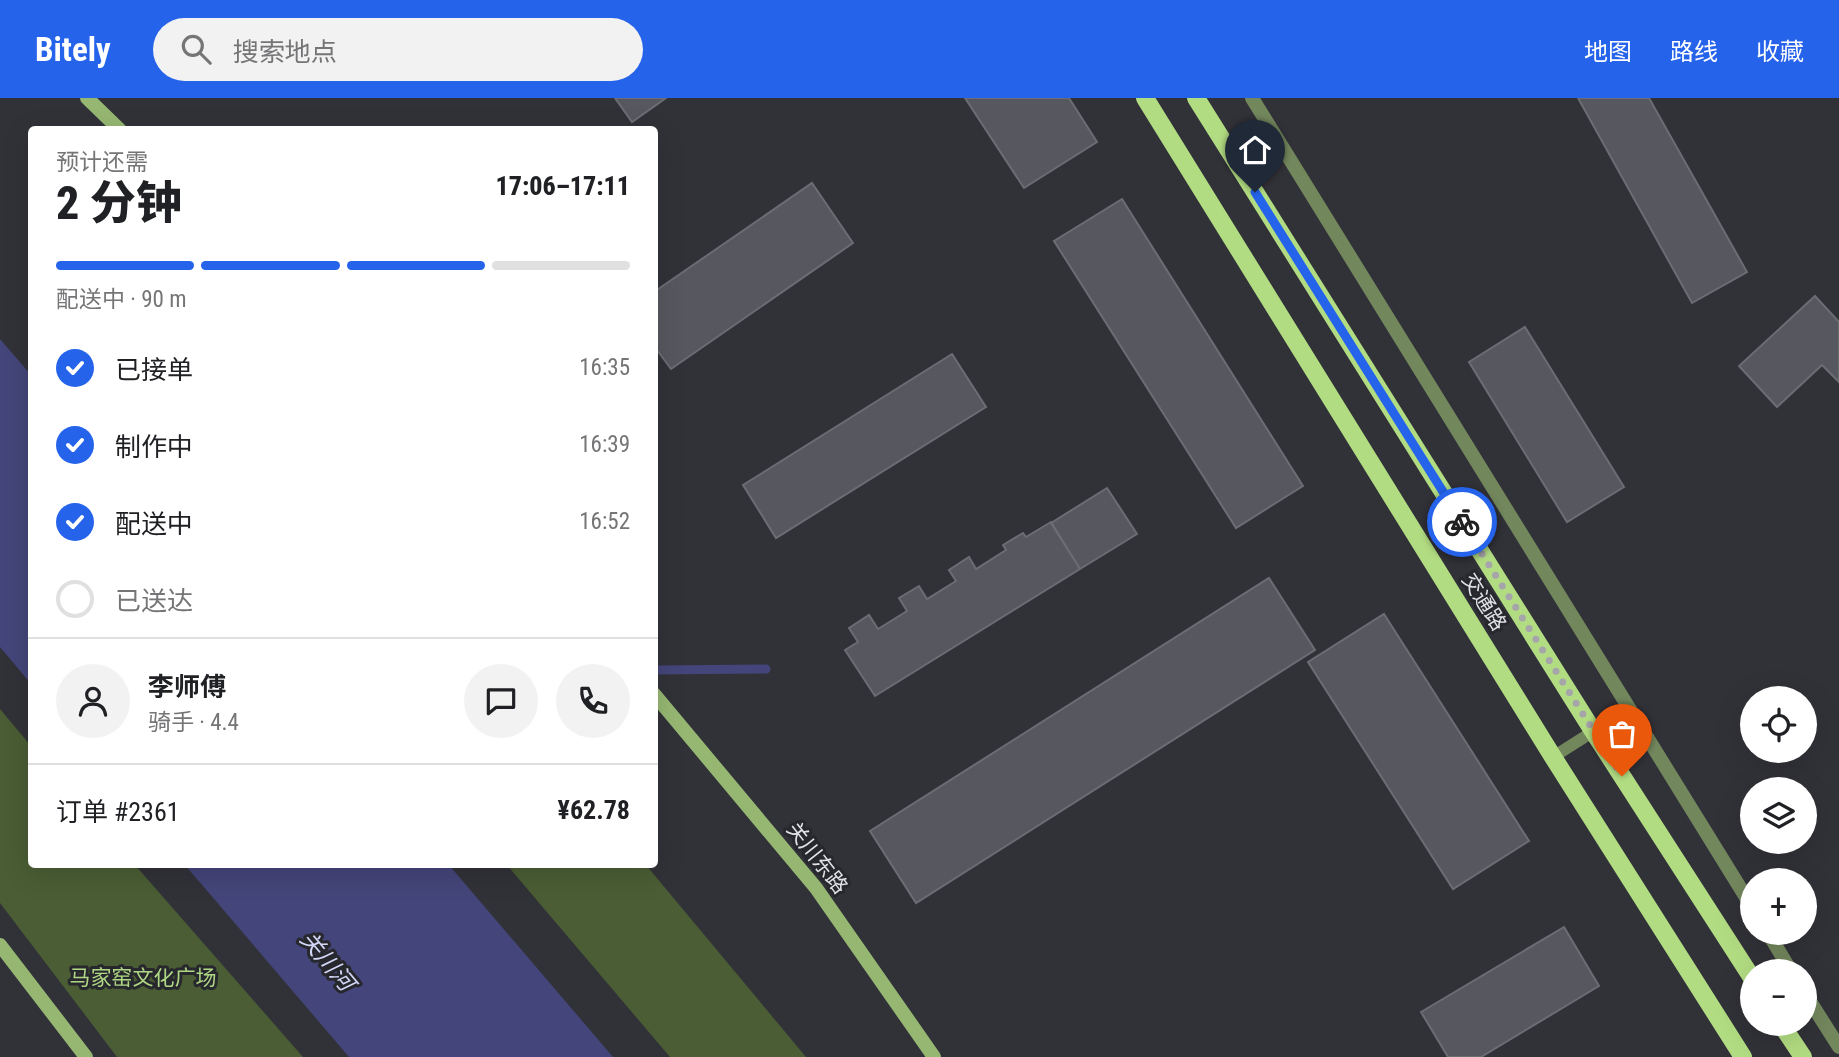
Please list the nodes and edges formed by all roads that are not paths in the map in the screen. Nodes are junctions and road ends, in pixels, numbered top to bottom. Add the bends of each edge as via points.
1 (87, 98) edge
2 (1145, 98) edge
3 (1196, 98) edge
4 (1252, 98) edge
5 (116, 126) edge
6 (658, 699) edge
7 (1630, 708) junction
8 (1593, 731) junction
9 (1553, 757) junction
10 (1740, 887) edge
11 (0, 945) edge
12 (1740, 959) edge
13 (1817, 1012) edge
14 (1789, 1036) edge
15 (1839, 1047) edge
16 (86, 1057) edge
17 (934, 1057) edge
18 (1743, 1057) edge
19 (1802, 1057) edge

1 - 5 street
2 - 9 main road, 交通路
3 - 8 main road, 交通路
4 - 7 street
6 - 17 street, 关川东路 via 816,888
7 - 8 lane
7 - 10 street
8 - 9 lane
8 - 12 main road, 交通路
9 - 18 main road, 交通路
11 - 16 street
13 - 15 street
14 - 19 main road

